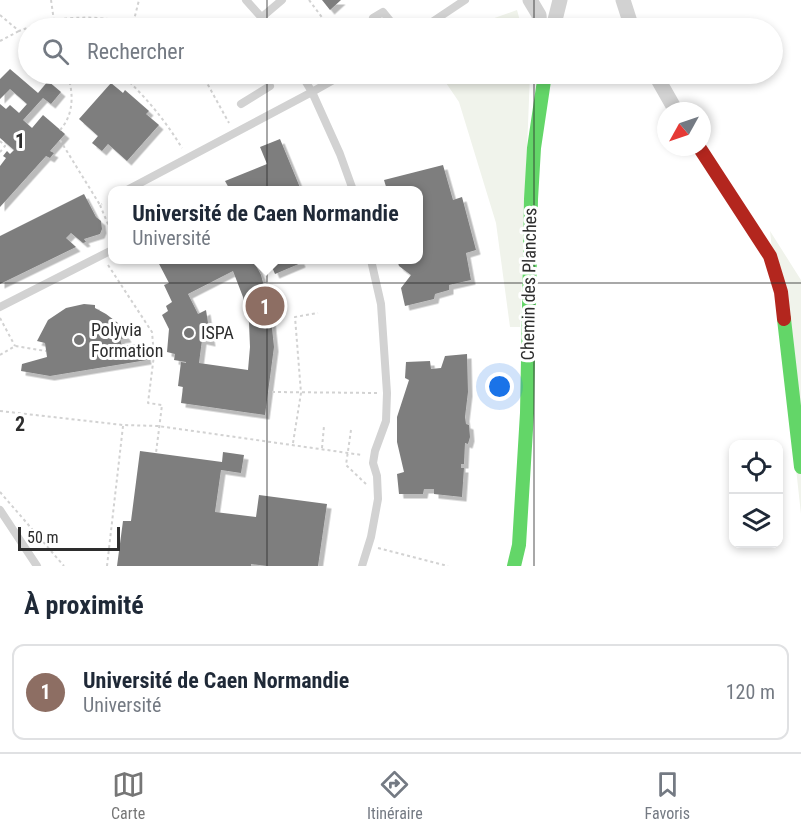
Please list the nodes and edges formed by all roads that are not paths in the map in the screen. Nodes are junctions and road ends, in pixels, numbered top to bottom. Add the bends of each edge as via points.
1 (246, 0) edge
2 (282, 0) edge
3 (465, 0) edge
4 (530, 0) edge
5 (560, 0) edge
6 (623, 0) edge
7 (262, 17) joint
8 (373, 18) dead end
9 (388, 18) edge
10 (438, 18) edge
11 (539, 18) edge
12 (556, 18) edge
13 (629, 18) edge
14 (307, 84) edge
15 (326, 84) edge
16 (544, 84) edge
17 (661, 84) edge
18 (270, 87) dead end
19 (312, 92) junction
20 (671, 102) edge
21 (241, 104) dead end
22 (705, 156) edge
23 (135, 186) edge
24 (352, 186) edge
25 (108, 253) edge
26 (372, 264) edge
27 (0, 307) edge
28 (801, 467) edge
29 (0, 510) edge
30 (37, 566) edge
31 (362, 566) edge
32 (514, 566) edge

1 - 7 lane
2 - 7 lane
3 - 10 lane
4 - 11 street
5 - 12 street
6 - 13 street
8 - 9 lane via 383,12
14 - 19 lane
15 - 19 lane
16 - 32 street, Chemin des Planches via 530,211 527,413 519,546
17 - 20 street
18 - 21 lane
19 - 23 lane
19 - 24 lane
22 - 28 street via 770,256 781,292
25 - 27 lane
26 - 31 lane via 381,304 387,393 386,421 373,463 378,499
29 - 30 lane

